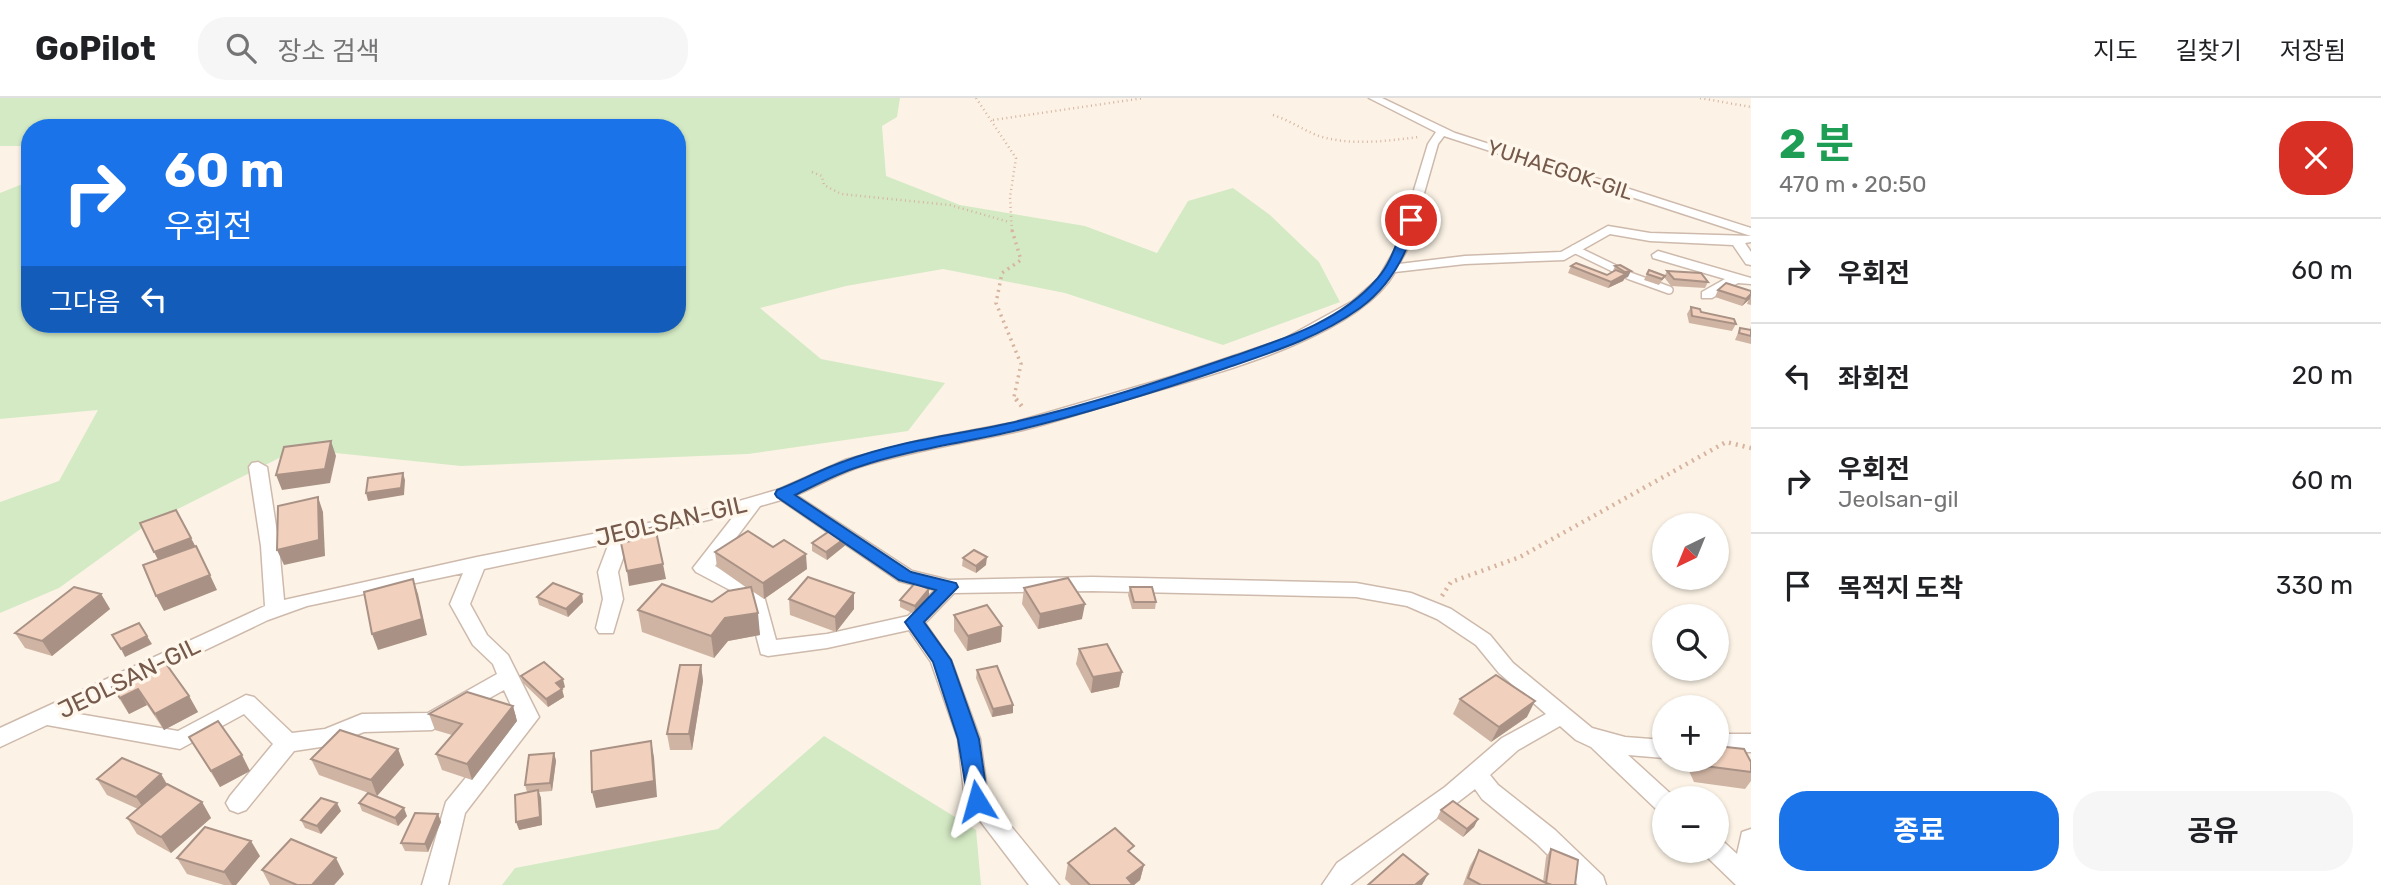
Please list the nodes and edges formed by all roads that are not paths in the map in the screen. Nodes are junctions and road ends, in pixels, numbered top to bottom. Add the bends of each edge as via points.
1 (1374, 98) edge
2 (1439, 134) junction
3 (1751, 232) edge
4 (1751, 238) edge
5 (1737, 241) junction
6 (1574, 249) junction
7 (1658, 255) dead end
8 (1751, 261) edge
9 (1390, 269) junction
10 (1746, 280) edge
11 (1669, 290) dead end
12 (1707, 295) dead end
13 (258, 467) dead end
14 (783, 494) junction
15 (754, 502) junction
16 (622, 534) junction
17 (477, 563) junction
18 (949, 587) junction
19 (275, 610) junction
20 (914, 622) junction
21 (606, 628) dead end
22 (509, 677) junction
23 (1562, 715) junction
24 (48, 717) junction
25 (0, 738) edge
26 (1599, 741) junction
27 (287, 743) junction
28 (1729, 743) edge
29 (1751, 743) edge
30 (1652, 748) edge
31 (1476, 773) junction
32 (1652, 792) edge
33 (238, 803) dead end
34 (1751, 839) edge
35 (1728, 863) edge
36 (1745, 882) edge
37 (435, 885) edge
38 (1046, 885) edge
39 (1335, 885) edge
40 (1595, 885) edge

1 - 2 street, YUHAEGOK-GIL
2 - 3 street, YUHAEGOK-GIL
2 - 9 street, JEOLSAN-GIL via 1404,246
4 - 5 street
5 - 6 street via 1608,230
5 - 8 street
6 - 9 street via 1564,256
6 - 11 lane
7 - 10 street
9 - 14 street, JEOLSAN-GIL via 1358,304 1289,342 1034,421 851,464
10 - 12 street
13 - 19 street
14 - 15 street, JEOLSAN-GIL
14 - 18 street via 906,576
15 - 16 street, JEOLSAN-GIL
15 - 20 street via 703,568 757,601 768,649
16 - 17 street, JEOLSAN-GIL
16 - 21 street via 608,572 613,599
17 - 19 street, JEOLSAN-GIL
17 - 22 street via 460,604
18 - 20 street
18 - 23 street via 1092,584 1356,590 1393,595 1434,609 1483,640 1506,668
19 - 24 street, JEOLSAN-GIL
20 - 38 street via 941,660 969,739 977,801
22 - 27 street via 432,721 362,723 327,737
22 - 37 street via 528,717 454,809
23 - 26 street
23 - 31 street via 1510,744
24 - 25 street, JEOLSAN-GIL
24 - 27 street via 180,740 246,703
26 - 30 street
26 - 32 street
27 - 33 street
28 - 29 street
31 - 39 street via 1346,871
31 - 40 street via 1490,792
34 - 36 street
35 - 36 street

